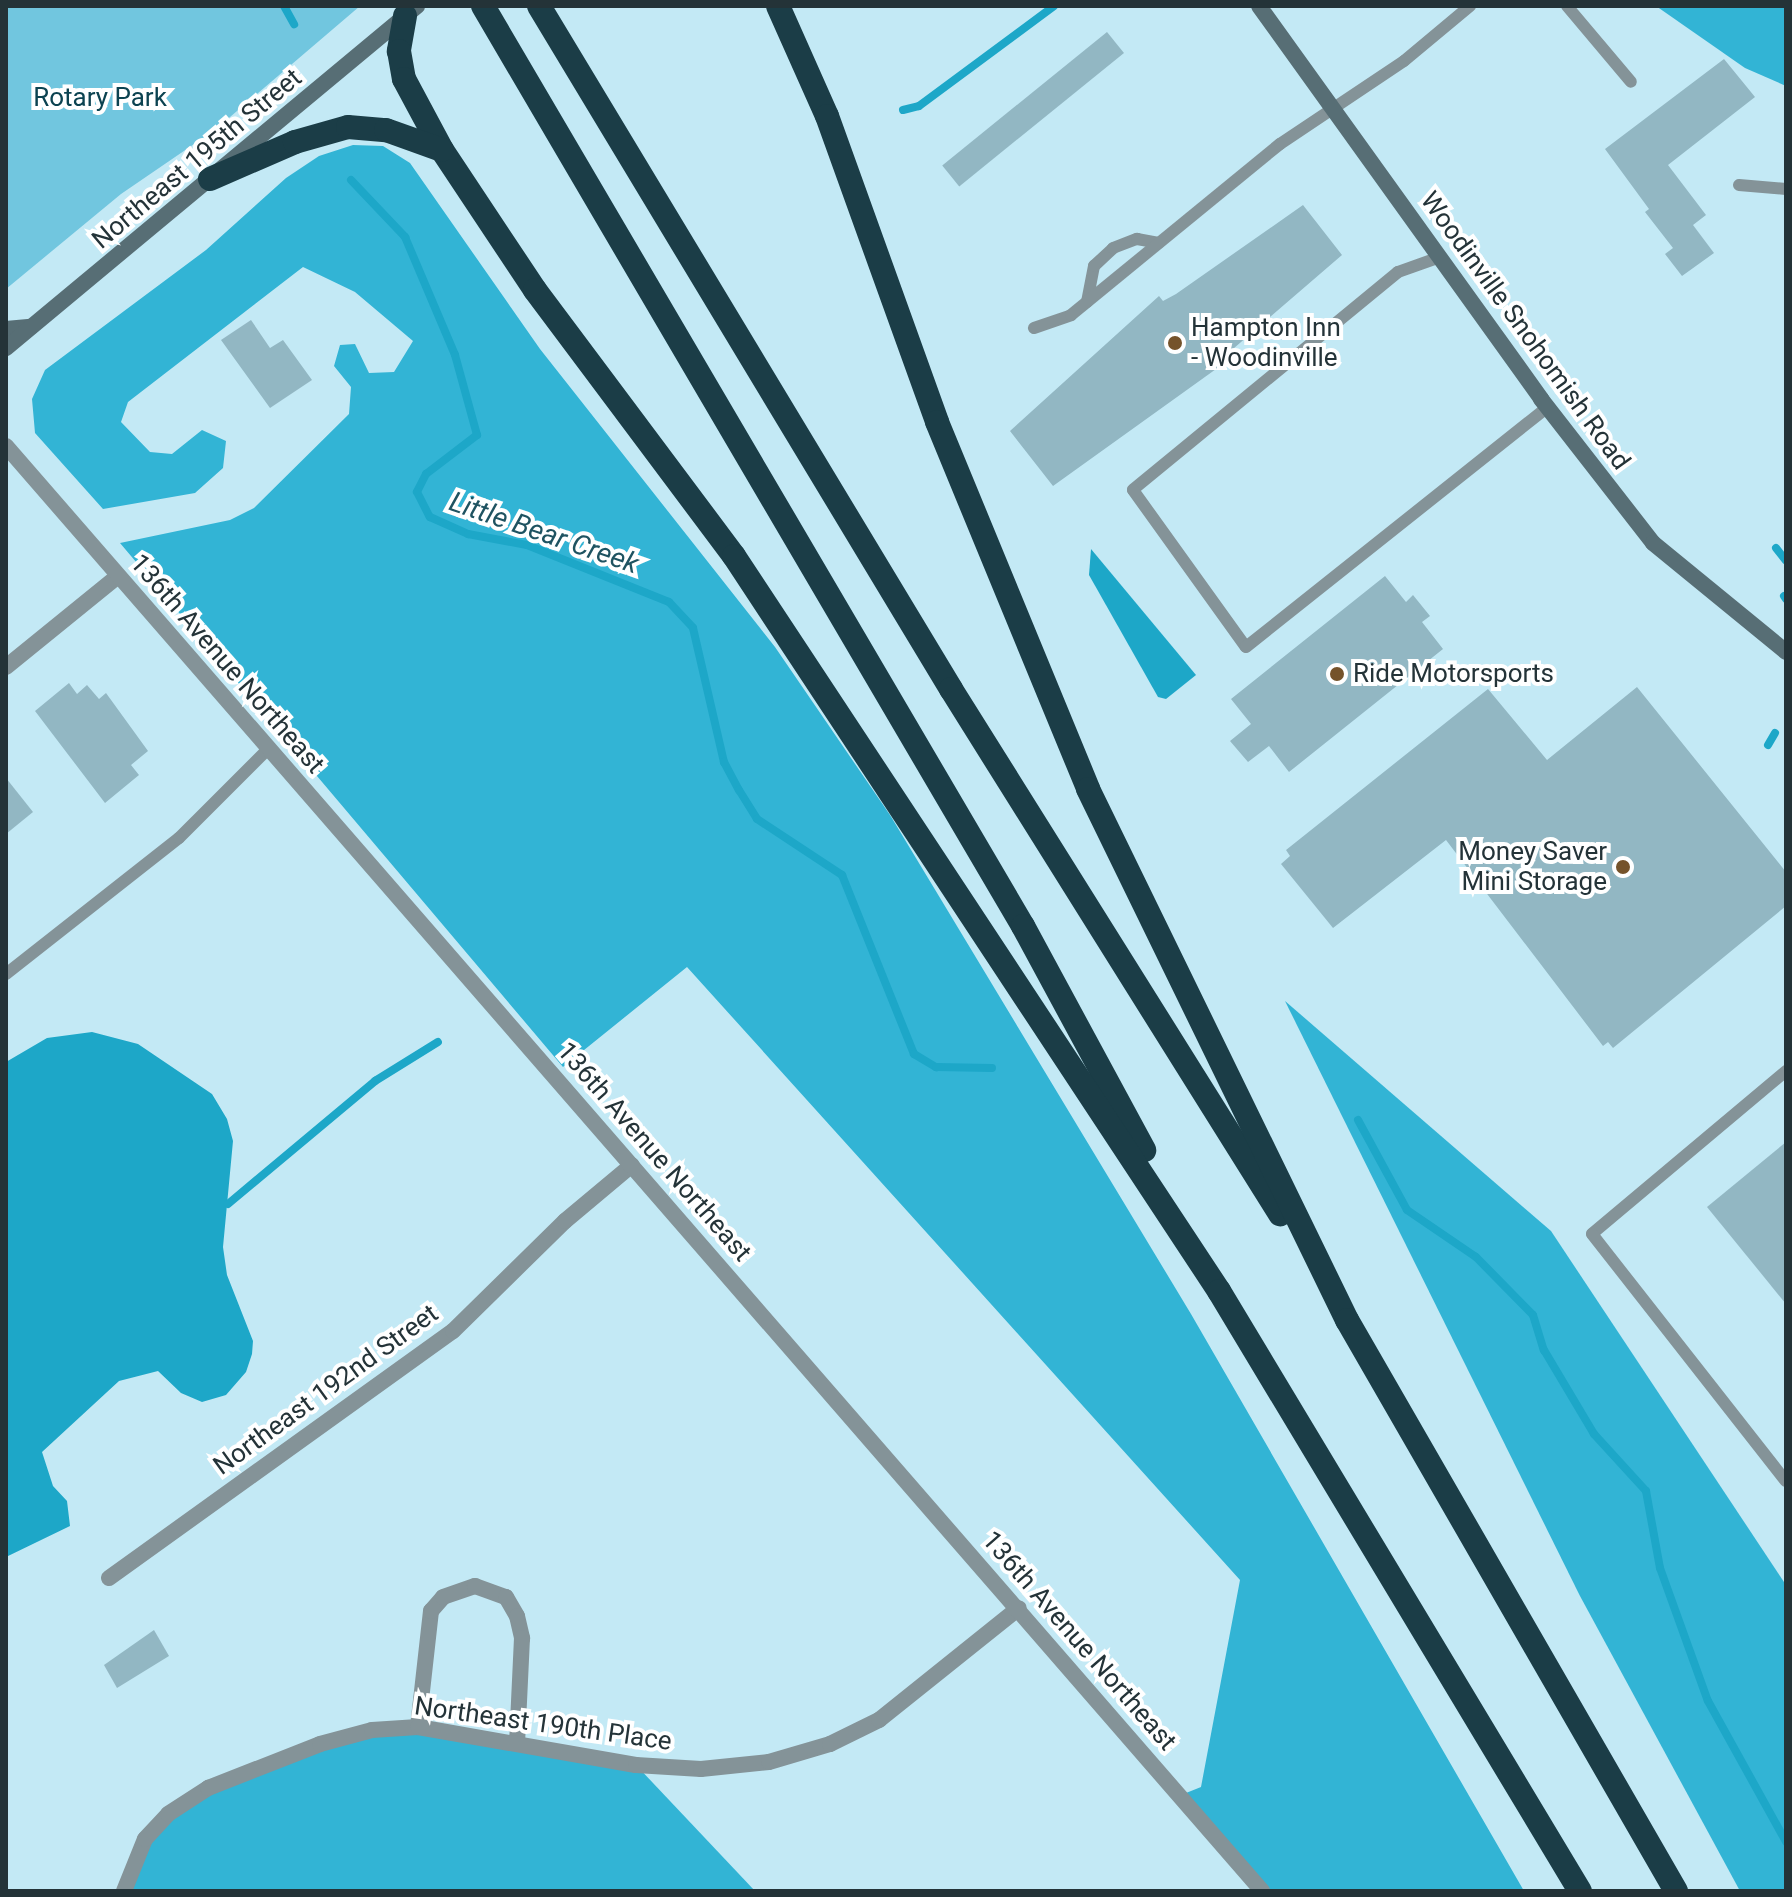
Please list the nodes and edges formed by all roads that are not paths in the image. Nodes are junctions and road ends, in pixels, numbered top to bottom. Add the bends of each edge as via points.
1 (483, 6) edge
2 (539, 6) edge
3 (1259, 6) edge
4 (1567, 6) edge
5 (778, 7) edge
6 (1467, 7) edge
7 (411, 11) edge
8 (1631, 82) dead end
9 (1334, 109) junction
10 (442, 150) junction
11 (210, 179) junction
12 (1739, 185) dead end
13 (1786, 189) edge
14 (1159, 243) junction
15 (1440, 257) junction
16 (1087, 302) junction
17 (31, 327) junction
18 (1034, 328) dead end
19 (6, 329) edge
20 (6, 348) edge
21 (1548, 407) junction
22 (6, 446) edge
23 (118, 576) junction
24 (1786, 652) edge
25 (6, 667) edge
26 (269, 748) junction
27 (6, 974) edge
28 (1786, 1071) edge
29 (632, 1165) junction
30 (1219, 1291) junction
31 (1347, 1320) junction
32 (1786, 1481) edge
33 (109, 1578) dead end
34 (1019, 1608) junction
35 (418, 1727) junction
36 (517, 1743) junction
37 (124, 1891) edge
38 (1262, 1891) edge
39 (1580, 1891) edge
40 (1676, 1891) edge

1 - 30 highway via 1023,926
2 - 31 highway via 951,689
3 - 9 main road, Woodinville Snohomish Road
4 - 8 lane
5 - 31 highway via 827,116 937,422 1088,789
6 - 9 lane via 1404,61
7 - 10 highway via 399,51 404,79
7 - 11 main road, Northeast 195th Street
9 - 14 lane via 1280,144
9 - 15 main road, Woodinville Snohomish Road
10 - 11 highway via 386,130 348,127 306,138
10 - 30 highway via 535,290 734,556
11 - 17 main road, Northeast 195th Street
12 - 13 lane
14 - 16 lane
14 - 16 lane via 1137,239 1113,248 1094,266
15 - 21 main road, Woodinville Snohomish Road
15 - 21 lane via 1398,272 1133,490 1246,647
16 - 18 lane via 1071,315
17 - 19 main road
17 - 20 main road, Northeast 195th Street
21 - 24 main road, Woodinville Snohomish Road via 1653,543
22 - 23 street, 136th Avenue Northeast
23 - 25 street
23 - 26 street, 136th Avenue Northeast
26 - 27 lane via 179,838
26 - 29 street, 136th Avenue Northeast
28 - 32 lane via 1592,1234
29 - 33 street, Northeast 192nd Street via 565,1221 453,1331
29 - 34 street, 136th Avenue Northeast
30 - 39 highway
31 - 40 highway
34 - 36 street, Northeast 190th Place via 879,1720 830,1744 769,1762 701,1769 636,1765
34 - 38 street, 136th Avenue Northeast
35 - 36 street, Northeast 190th Place
35 - 36 street via 431,1611 443,1597 475,1586 506,1597 517,1616 522,1638
35 - 37 street, Northeast 190th Place via 372,1730 320,1744 208,1788 168,1814 145,1839

